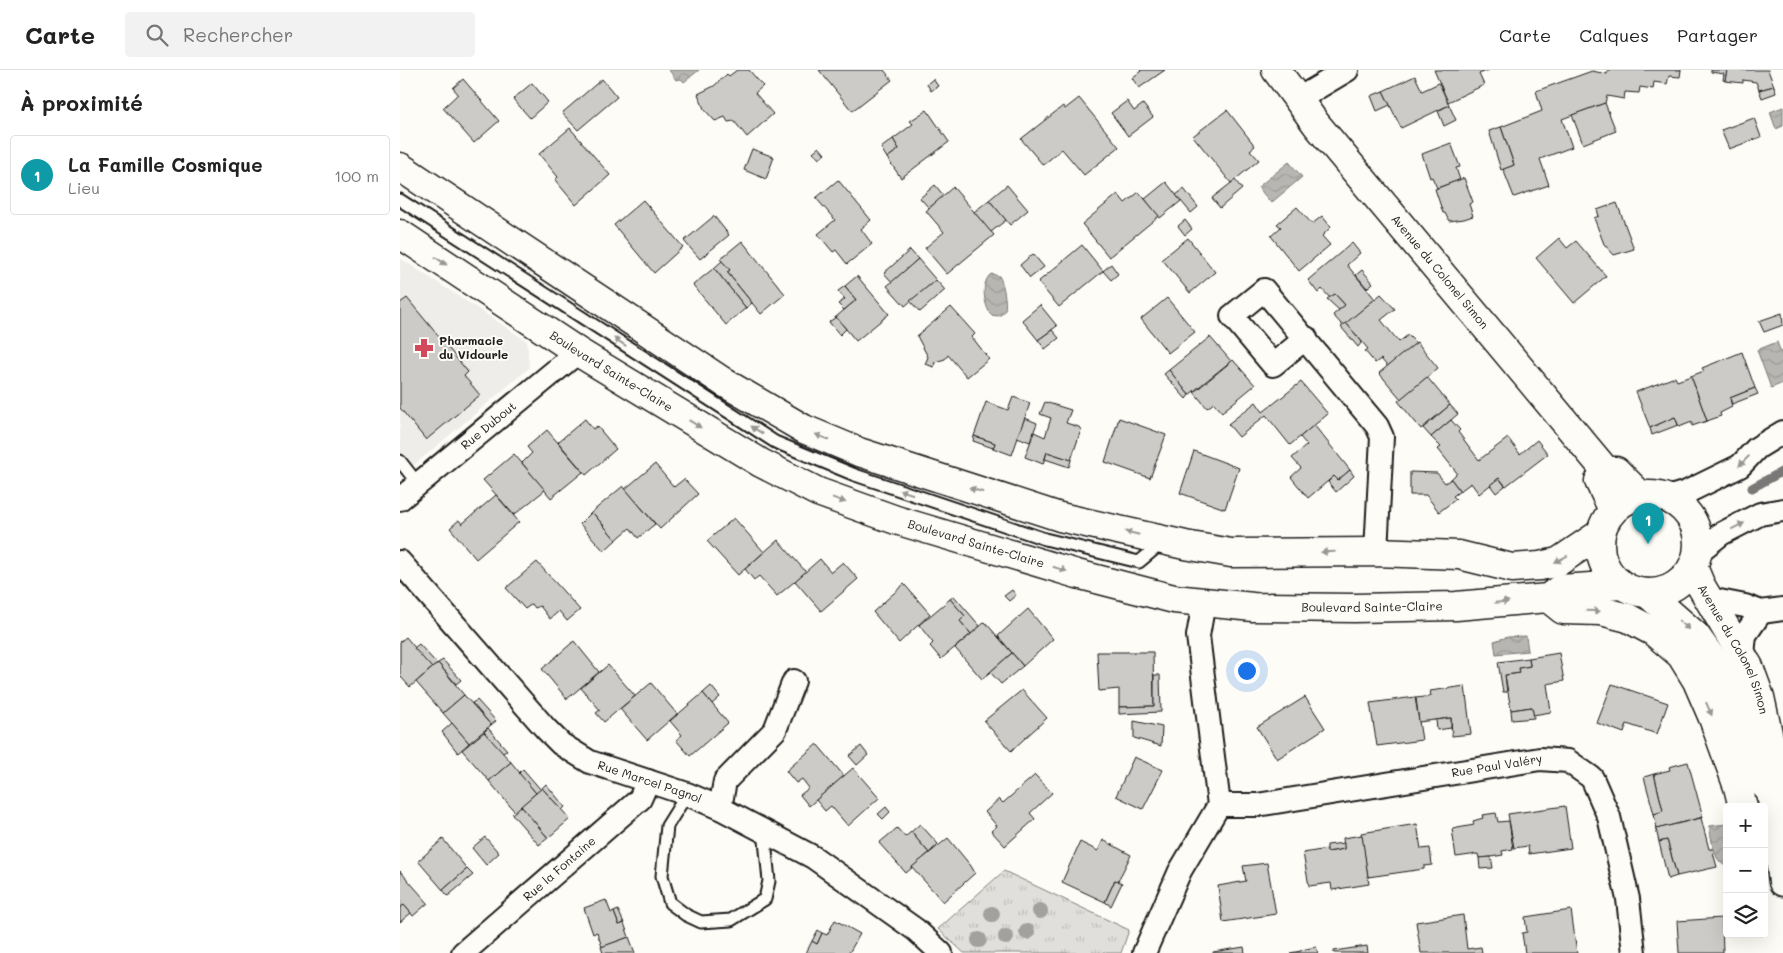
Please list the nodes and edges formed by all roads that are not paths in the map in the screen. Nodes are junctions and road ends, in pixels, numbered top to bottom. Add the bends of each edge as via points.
1 (1276, 70) edge
2 (1347, 70) edge
3 (1297, 101) junction
4 (400, 167) edge
5 (400, 200) edge
6 (400, 234) edge
7 (1306, 338) dead end
8 (578, 352) junction
9 (1783, 432) edge
10 (400, 461) edge
11 (1606, 471) junction
12 (418, 484) junction
13 (1640, 495) junction
14 (1667, 498) junction
15 (400, 499) edge
16 (1783, 510) edge
17 (1607, 521) junction
18 (1164, 540) junction
19 (1376, 552) junction
20 (1696, 559) junction
21 (400, 562) edge
22 (1634, 589) junction
23 (1548, 598) junction
24 (1709, 599) junction
25 (1204, 602) junction
26 (1772, 611) edge
27 (1742, 655) junction
28 (794, 681) dead end
29 (648, 781) junction
30 (1771, 792) junction
31 (687, 794) junction
32 (1742, 803) edge
33 (1219, 805) junction
34 (720, 808) junction
35 (764, 830) junction
36 (1768, 878) edge
37 (1783, 882) edge
38 (1783, 902) edge
39 (463, 953) edge
40 (941, 953) edge
41 (1144, 953) edge
42 (1634, 953) edge

1 - 3 main road, Avenue du Colonel Simon
2 - 3 street
3 - 11 main road, Avenue du Colonel Simon
18 -> 4 main road via 1060,517 859,452 804,429 725,383
18 -> 5 lane via 1139,562 1045,539 855,476 775,442
6 -> 8 main road, Boulevard Sainte-Claire
7 - 19 street via 1377,426 1382,437
8 - 12 street, Rue Dubout
8 -> 25 main road, Boulevard Sainte-Claire via 761,464 818,492 896,520 1077,574 1174,599
9 -> 14 street via 1757,448 1740,466 1687,492
10 - 12 lane
11 - 13 main road, Avenue du Colonel Simon via 1616,471
11 - 17 main road via 1599,481
12 - 15 street, Rue Dubout
13 - 14 main road
13 - 17 main road via 1625,501
14 - 20 main road via 1681,506 1692,519 1698,535
20 -> 16 street via 1721,534 1760,514
17 -> 19 main road via 1558,562 1540,566 1512,568 1459,555
17 - 22 main road via 1600,548 1604,562 1611,575
19 -> 18 main road via 1230,553
20 - 22 main road via 1685,578 1674,587 1661,592
20 - 24 main road, Avenue du Colonel Simon via 1701,586
21 - 29 street, Rue Marcel Pagnol via 561,744 590,762
22 - 23 main road, Boulevard Sainte-Claire via 1560,589
22 -> 30 main road, Avenue du Colonel Simon via 1696,636 1723,674 1758,777
25 -> 23 main road, Boulevard Sainte-Claire via 1253,607 1354,608 1456,606
23 -> 32 main road via 1562,610 1601,611 1628,618 1654,632 1681,656 1697,681 1713,718
24 - 26 street
24 - 27 main road, Avenue du Colonel Simon
25 - 33 street via 1198,636
26 - 27 street via 1745,635
27 - 30 main road, Avenue du Colonel Simon via 1760,697 1776,770
28 - 34 street via 775,730 725,781
29 - 31 street, Rue Marcel Pagnol
29 - 39 street, Rue la Fontaine via 640,799
30 - 37 main road, Avenue du Colonel Simon
31 - 34 street, Rue Marcel Pagnol
31 - 35 lane via 667,826 662,876 670,903 686,915 701,922 731,920 765,898 769,881
33 - 41 street via 1180,871
33 - 42 street, Rue Paul Valéry via 1257,805 1540,759 1568,761 1592,778 1609,816 1628,899
34 - 35 street, Rue Marcel Pagnol
35 - 40 street, Rue Marcel Pagnol via 813,856 916,930
36 - 38 main road

